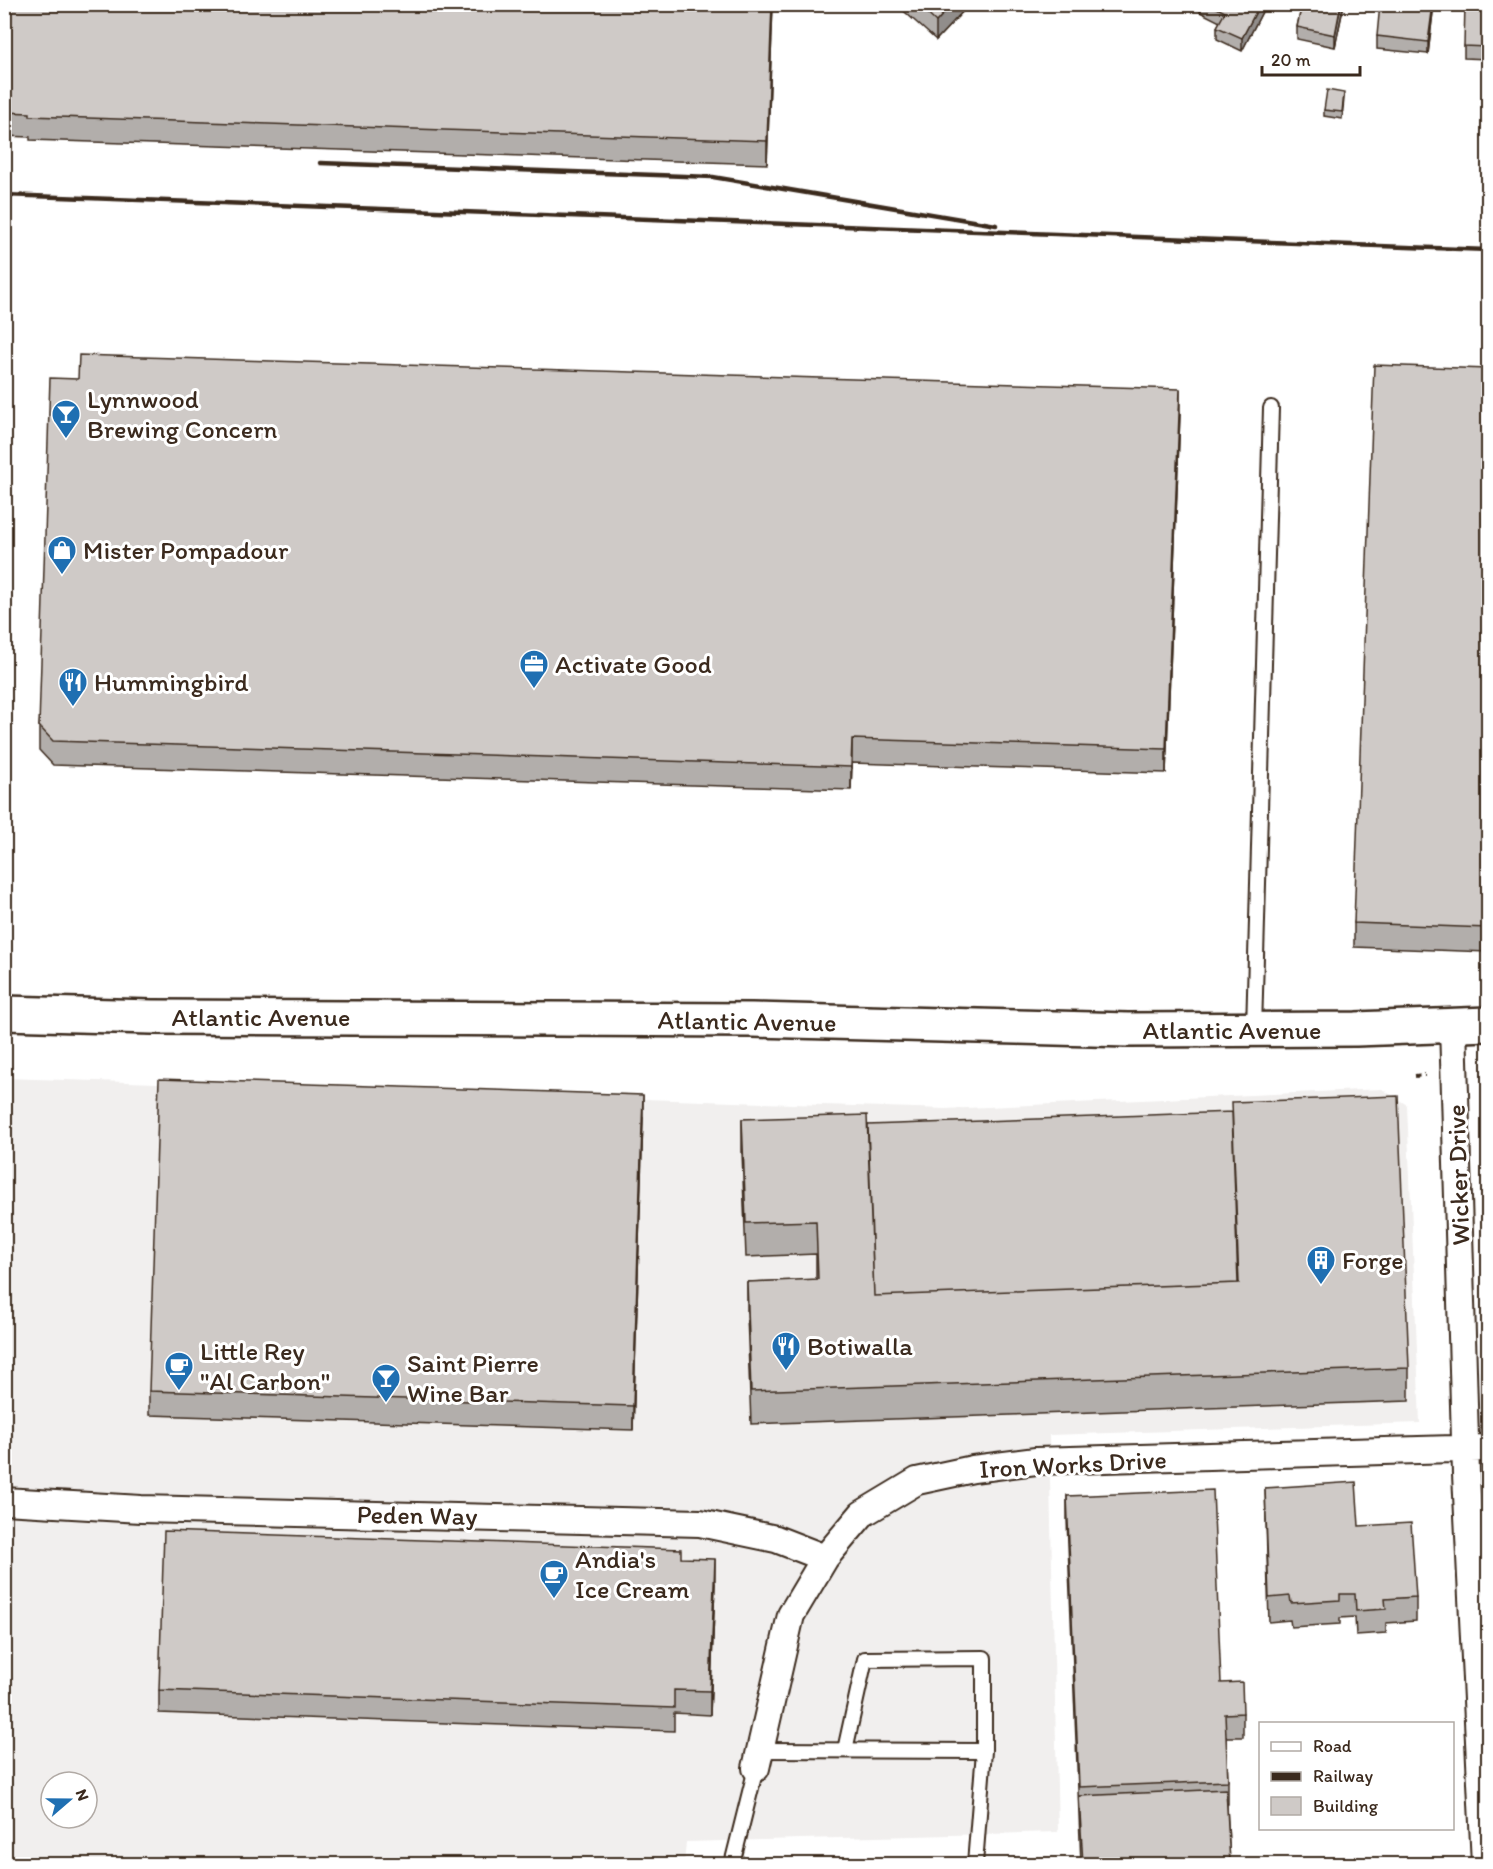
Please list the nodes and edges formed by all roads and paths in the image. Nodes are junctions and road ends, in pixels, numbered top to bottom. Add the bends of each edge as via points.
1 (1271, 408) dead end
2 (4, 1014) edge
3 (1488, 1024) edge
4 (1453, 1025) junction
5 (1254, 1030) junction
6 (1477, 1448) edge
7 (4, 1501) edge
8 (825, 1558) junction
9 (845, 1750) junction
10 (984, 1751) junction
11 (758, 1759) junction
12 (732, 1864) edge
13 (975, 1864) edge
14 (1485, 1864) edge

1 - 5 lane
2 - 5 main road, Atlantic Avenue via 752,1020
3 - 4 main road, Atlantic Avenue
4 - 5 main road, Atlantic Avenue
4 - 6 street, Wicker Drive
6 - 8 street, Iron Works Drive via 1036,1461 973,1469 917,1481 862,1514
6 - 14 street, Wicker Drive
7 - 8 street, Peden Way via 141,1509 700,1523 776,1539
8 - 11 street, Iron Works Drive via 791,1615
9 - 10 lane
9 - 10 lane via 865,1659 984,1658
9 - 11 lane
10 - 13 lane
11 - 12 lane

